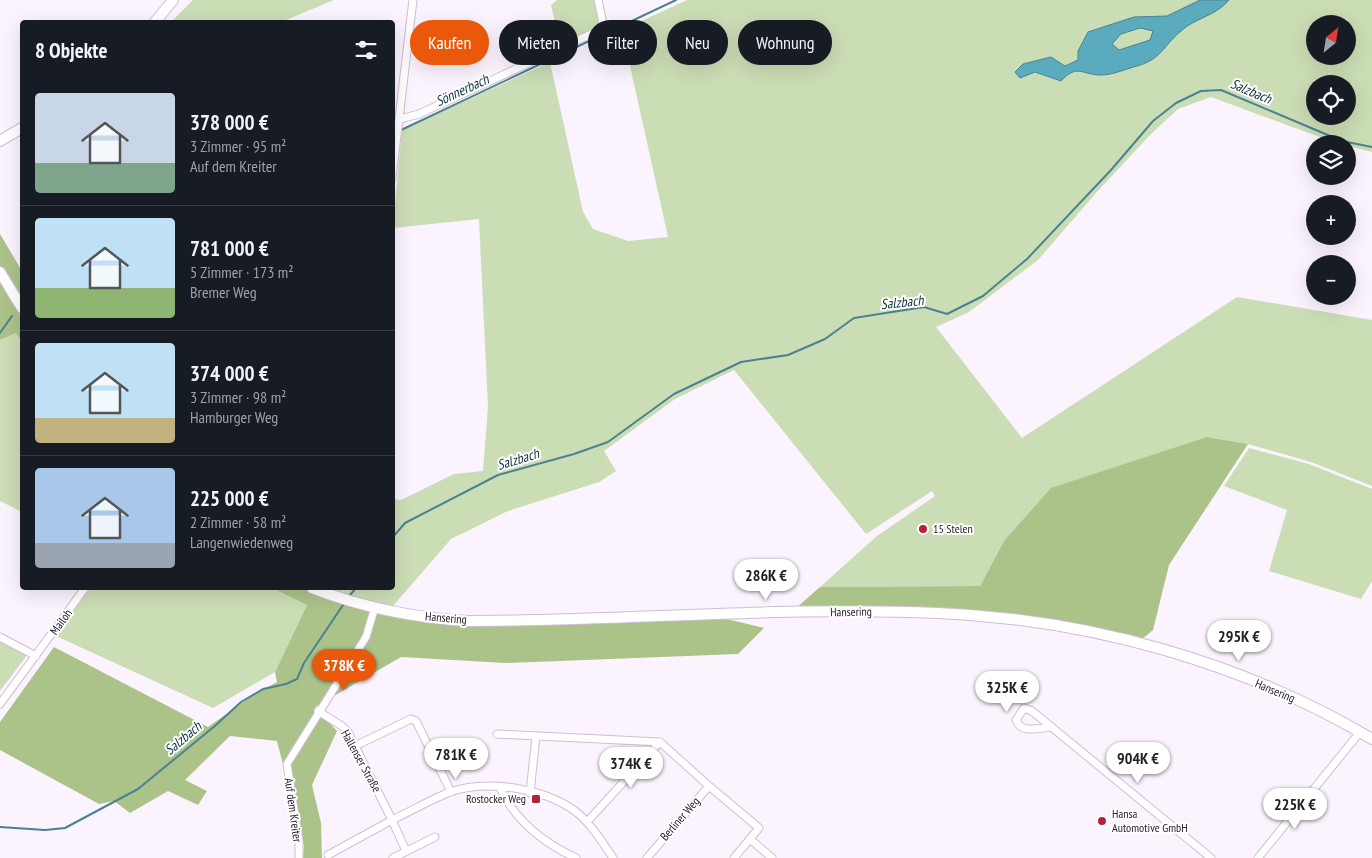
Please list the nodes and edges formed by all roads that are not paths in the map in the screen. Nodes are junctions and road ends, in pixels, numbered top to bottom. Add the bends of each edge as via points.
1 (173, 0) edge
2 (413, 0) edge
3 (598, 0) edge
4 (157, 20) edge
5 (400, 122) junction
6 (20, 129) edge
7 (0, 141) edge
8 (395, 156) edge
9 (0, 272) edge
10 (20, 305) edge
11 (84, 590) edge
12 (321, 590) edge
13 (375, 607) junction
14 (0, 637) edge
15 (36, 656) junction
16 (0, 704) edge
17 (318, 711) junction
18 (1052, 727) junction
19 (1360, 732) junction
20 (497, 734) dead end
21 (536, 736) junction
22 (1372, 739) edge
23 (660, 742) junction
24 (355, 746) junction
25 (710, 786) junction
26 (500, 788) junction
27 (451, 792) junction
28 (530, 793) junction
29 (392, 820) junction
30 (587, 822) junction
31 (435, 837) dead end
32 (750, 839) junction
33 (406, 851) junction
34 (328, 855) dead end
35 (298, 858) edge
36 (394, 858) edge
37 (576, 858) edge
38 (613, 858) edge
39 (646, 858) edge
40 (734, 858) edge
41 (772, 858) edge
42 (1211, 858) edge
43 (1258, 858) edge

1 - 4 street
2 - 5 street
3 - 5 street via 604,28
5 - 8 street
6 - 7 street
9 - 10 street
11 - 15 street, Mailoh
12 - 13 street, Hansering
13 - 17 street, Auf dem Kreiter via 366,637
13 - 19 street, Hansering via 432,618 468,620 862,611 940,613 1036,623 1135,643 1234,674 1300,701
14 - 15 street
15 - 16 street, Mailoh
17 - 24 street, Hallenser Straße via 342,726
17 - 35 street, Auf dem Kreiter via 287,764 299,841
18 - 18 street via 1024,708 1016,720 1024,730
18 - 42 street
19 - 22 street, Hansering
19 - 43 street
20 - 21 street
21 - 23 street
21 - 28 street
23 - 25 street, Berliner Weg
23 - 30 street
24 - 27 street via 411,719 416,721
24 - 29 street, Hallenser Straße
25 - 32 street via 759,828
25 - 39 street, Berliner Weg
26 - 27 street via 473,787
26 - 28 street
26 - 37 street via 512,809 528,826
27 - 29 street
28 - 30 street via 557,801
29 - 33 street, Hallenser Straße
29 - 34 street
30 - 38 street
31 - 33 street
32 - 40 street
32 - 41 street
33 - 36 street

